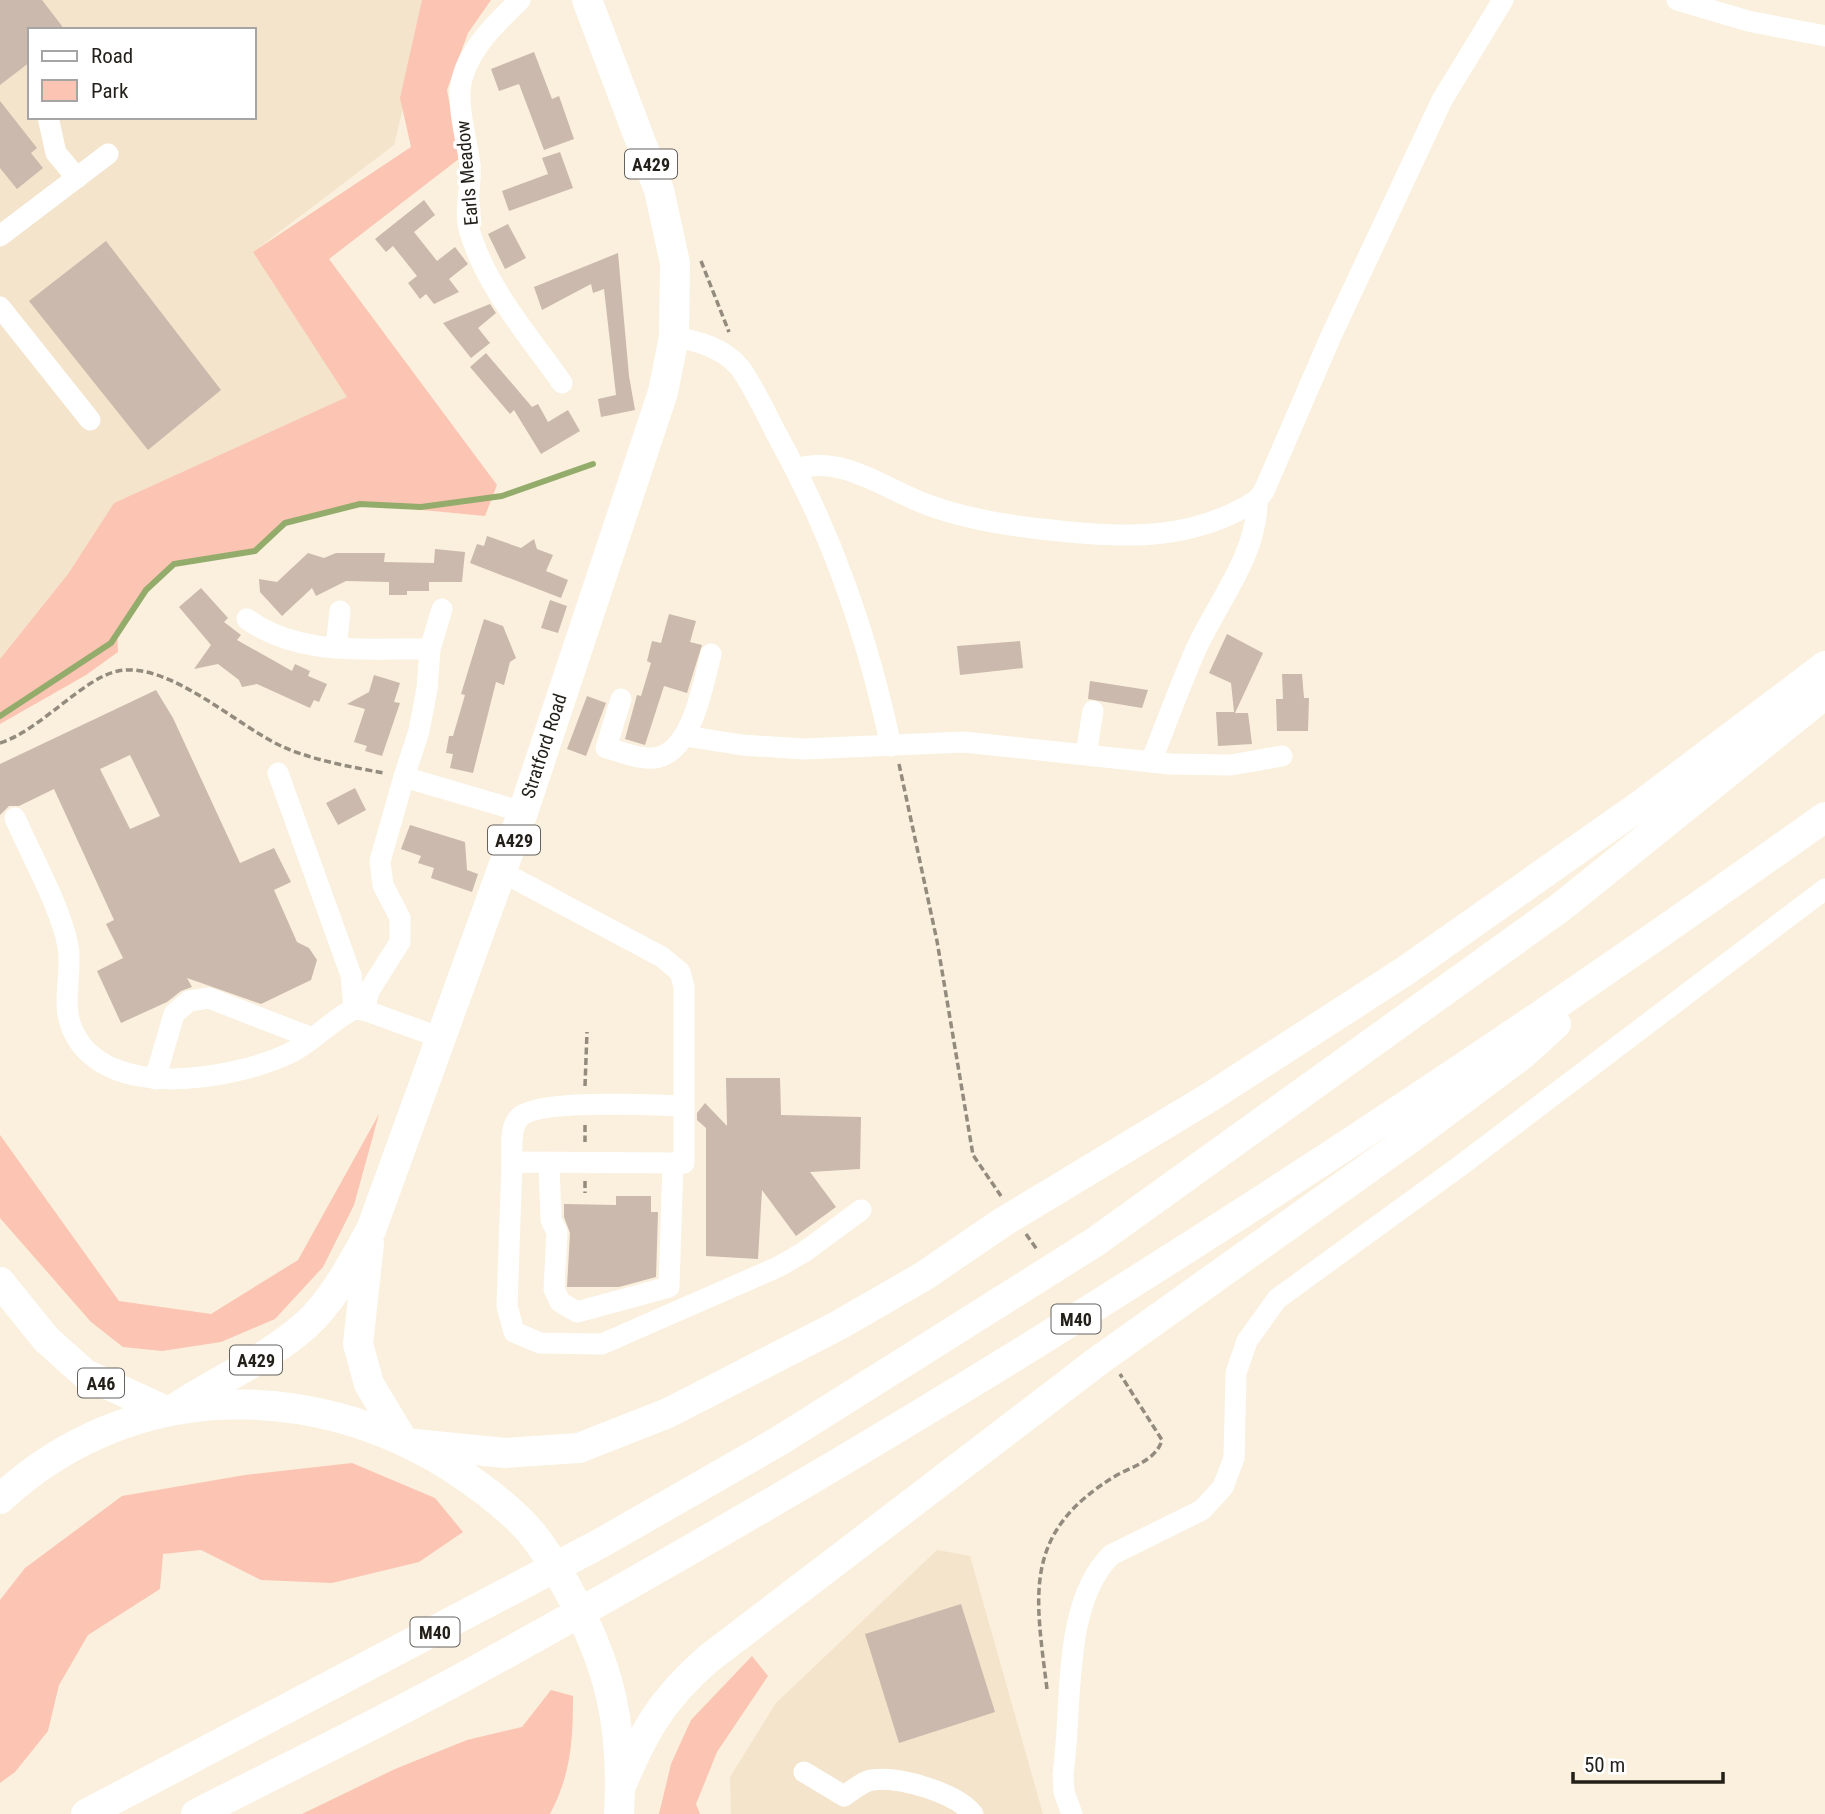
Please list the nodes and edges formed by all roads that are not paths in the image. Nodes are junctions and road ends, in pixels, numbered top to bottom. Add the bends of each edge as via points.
1 (520, 0) edge
2 (587, 0) edge
3 (1503, 0) edge
4 (1677, 0) edge
5 (1825, 36) edge
6 (48, 119) edge
7 (108, 154) dead end
8 (77, 178) junction
9 (0, 236) edge
10 (0, 307) edge
11 (674, 337) junction
12 (562, 383) dead end
13 (90, 420) dead end
14 (796, 469) junction
15 (1257, 500) junction
16 (442, 609) dead end
17 (340, 611) dead end
18 (247, 619) dead end
19 (336, 648) junction
20 (430, 649) junction
21 (711, 654) dead end
22 (1825, 666) edge
23 (1825, 694) edge
24 (621, 699) dead end
25 (1093, 711) dead end
26 (685, 736) junction
27 (891, 746) junction
28 (1086, 754) junction
29 (1282, 756) dead end
30 (1151, 762) junction
31 (278, 773) dead end
32 (404, 777) junction
33 (523, 812) junction
34 (1825, 817) edge
35 (15, 818) dead end
36 (502, 872) junction
37 (1825, 889) edge
38 (1628, 958) junction
39 (359, 1009) junction
40 (313, 1038) junction
41 (441, 1038) junction
42 (155, 1079) junction
43 (684, 1105) junction
44 (512, 1162) junction
45 (549, 1163) junction
46 (673, 1163) junction
47 (861, 1210) dead end
48 (371, 1230) junction
49 (0, 1282) edge
50 (170, 1410) junction
51 (409, 1442) junction
52 (0, 1499) edge
53 (804, 1772) dead end
54 (620, 1801) edge
55 (839, 1805) edge
56 (86, 1814) edge
57 (196, 1814) edge
58 (973, 1814) edge
59 (1072, 1814) edge

1 - 12 street, Earls Meadow via 483,40 466,66 460,91 470,167 470,230 493,282
2 - 11 highway, Stratford Road / A429 via 659,190 675,263
3 - 15 street via 1442,100
4 - 5 street via 1748,21
6 - 8 street via 56,153
7 - 8 street
8 - 9 street
10 - 13 street
11 - 14 street via 711,347 739,367
11 - 33 highway, Stratford Road / A429 via 663,392
14 - 15 street via 813,464 840,467 904,496 970,517 1101,535 1141,537 1178,531 1211,522
14 - 27 street via 848,588 870,654
15 - 30 street via 1250,542 1198,645
16 - 20 street
17 - 19 street
18 - 19 street via 286,640
19 - 20 street
20 - 32 street via 419,731
21 - 26 street
22 - 51 highway via 1631,812 1405,971 924,1276 802,1345 626,1433 579,1448 505,1453
23 - 56 highway, M40 via 1561,907 1095,1241 779,1441 601,1543
24 - 26 street via 606,748 652,759 667,753
25 - 28 street
26 - 27 street via 772,748
27 - 28 street via 964,742
28 - 30 street
29 - 30 street via 1231,765
31 - 39 street
32 - 33 street
32 - 39 street via 380,862 383,885 400,918 400,942
33 - 36 highway, Stratford Road / A429
34 - 38 highway, M40
35 - 42 street via 66,939 67,1004 74,1032 112,1071
36 - 41 highway, Stratford Road / A429
36 - 43 street via 662,957 680,972 684,987
37 - 59 street via 1277,1299 1247,1340 1238,1366 1233,1398 1234,1458 1223,1487 1202,1510 1111,1555 1099,1567 1081,1602 1063,1774
38 - 54 highway, M40 via 1523,1054 1098,1361 708,1659 677,1687 644,1733
38 - 57 highway, M40 via 1135,1283 788,1494 475,1671
39 - 40 street
39 - 41 street
40 - 42 street via 286,1055 240,1071
40 - 42 street via 209,999 189,1001 174,1014
41 - 48 highway, Stratford Road / A429
43 - 44 street via 584,1105 531,1111 514,1125
43 - 46 street via 684,1163
44 - 45 street
44 - 47 street via 507,1306 514,1332 540,1343 603,1344 650,1325 778,1267
45 - 46 street
45 - 46 street via 551,1220 557,1232 554,1289 560,1302 577,1312 669,1287
48 - 50 highway, Stratford Road / A429 via 328,1300 308,1323 265,1356
48 - 51 highway, Stratford Road / A429 via 358,1343 369,1384
49 - 50 highway, A46 via 46,1339 85,1374
50 - 51 highway via 259,1403 293,1406
50 - 52 highway via 74,1446
51 - 54 highway via 485,1492 529,1530 577,1605 603,1662 616,1718
53 - 55 street
55 - 58 street via 871,1780 922,1785 966,1805

